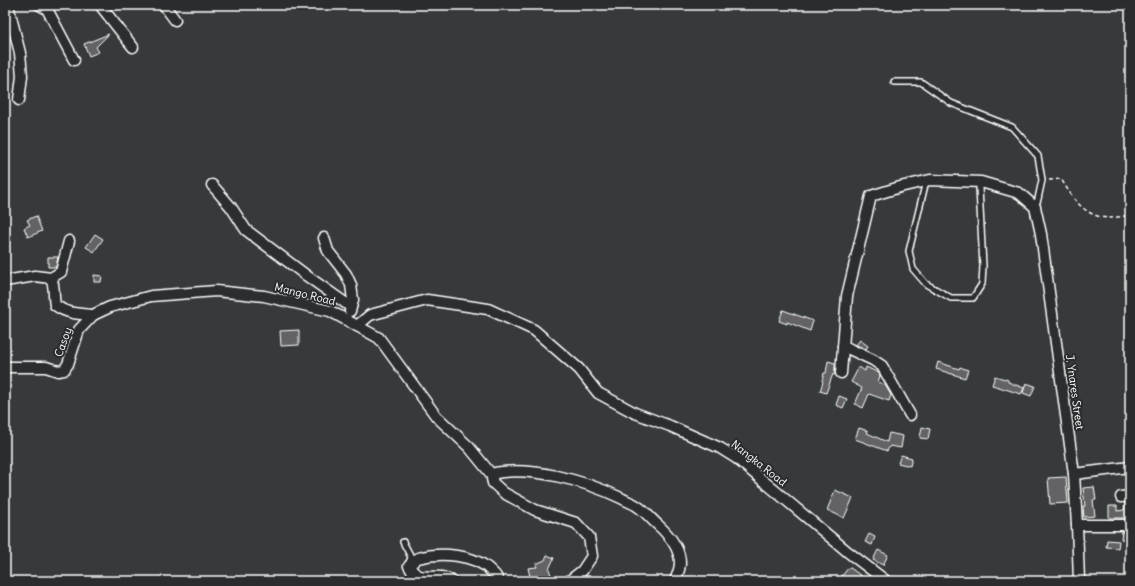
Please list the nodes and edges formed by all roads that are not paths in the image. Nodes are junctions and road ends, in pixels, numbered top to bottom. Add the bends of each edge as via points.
1 (40, 5) edge
2 (100, 5) edge
3 (164, 5) edge
4 (11, 6) edge
5 (175, 20) dead end
6 (133, 47) dead end
7 (74, 60) dead end
8 (894, 82) dead end
9 (19, 100) dead end
10 (926, 181) junction
11 (982, 182) junction
12 (212, 185) dead end
13 (1035, 207) junction
14 (324, 238) dead end
15 (69, 241) dead end
16 (51, 278) junction
17 (5, 281) edge
18 (351, 307) junction
19 (93, 315) junction
20 (348, 320) junction
21 (357, 326) junction
22 (843, 346) junction
23 (5, 367) edge
24 (841, 372) dead end
25 (910, 415) dead end
26 (1130, 467) edge
27 (491, 474) junction
28 (1074, 474) junction
29 (1130, 524) edge
30 (1077, 525) junction
31 (403, 542) dead end
32 (409, 566) junction
33 (452, 581) edge
34 (498, 581) edge
35 (569, 581) edge
36 (675, 581) edge
37 (886, 581) edge
38 (1079, 581) edge

1 - 7 street via 47,10
2 - 6 street
3 - 5 street
4 - 9 street via 22,76
8 - 13 lane via 921,82 951,103 1012,127 1038,156 1042,180
10 - 11 street
10 - 11 lane via 909,252 913,269 926,284 951,298 973,298 982,284 979,188
10 - 22 street via 871,196 847,296
11 - 13 street via 1019,193
12 - 18 street via 246,230
13 - 28 street, J. Ynares Street via 1041,234
14 - 18 street via 328,251 346,274 351,285
15 - 16 street via 61,272
16 - 17 street via 35,276
16 - 19 street via 55,305 70,313
18 - 20 street
19 - 20 street, Mango Road via 110,307 151,296 216,291 264,296 330,311
19 - 23 street, Casoy via 79,330 64,370 46,367
20 - 21 street, Mango Road
21 - 27 street, Mango Road via 379,338 436,416 469,447
21 - 37 street, Nangka Road via 370,315 427,300 488,309 534,330 579,369 598,393 635,413 720,448 736,458
22 - 24 street
22 - 25 street via 882,366
26 - 28 street
27 - 35 street, Mango Road via 493,483 504,493 535,510 576,523 589,537 592,556 582,571
27 - 36 street via 537,472 587,484 638,506 668,534 676,549 680,562
28 - 30 street, J. Ynares Street
29 - 30 street
30 - 38 street, J. Ynares Street
31 - 32 lane via 411,557
32 - 33 street via 418,578 445,577
32 - 34 street via 416,559 443,555 471,558 485,565

